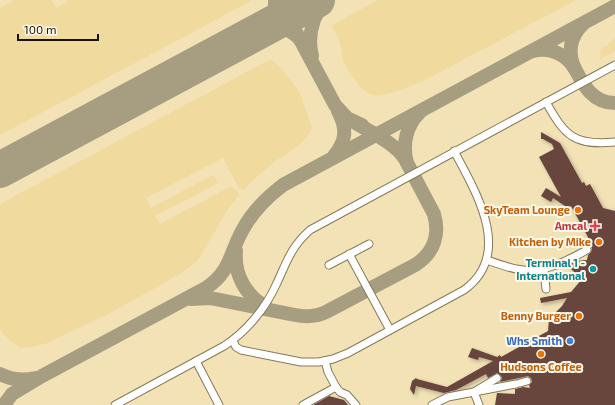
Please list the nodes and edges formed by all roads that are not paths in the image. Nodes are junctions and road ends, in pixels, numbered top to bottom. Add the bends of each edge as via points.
1 (615, 65) edge
2 (546, 102) junction
3 (615, 142) edge
4 (454, 151) junction
5 (369, 244) dead end
6 (587, 250) dead end
7 (349, 254) junction
8 (487, 260) junction
9 (329, 265) dead end
10 (544, 269) junction
11 (546, 289) dead end
12 (390, 330) junction
13 (233, 341) junction
14 (325, 361) junction
15 (196, 362) junction
16 (497, 378) dead end
17 (521, 382) dead end
18 (336, 387) junction
19 (474, 392) junction
20 (115, 405) edge
21 (219, 405) edge
22 (303, 405) edge
23 (356, 405) edge
24 (432, 405) edge
25 (479, 405) edge

1 - 2 lane
2 - 3 lane via 560,125 571,136 590,143
2 - 4 lane
4 - 8 lane via 477,194 482,209 488,239
4 - 13 lane via 310,230 290,253 276,286 262,307
5 - 7 lane
6 - 10 lane
7 - 9 lane
7 - 12 lane
8 - 10 lane via 522,270
8 - 12 lane via 479,276 464,290
10 - 11 lane
12 - 14 lane via 348,353
13 - 14 lane via 241,350 301,362
13 - 15 lane
14 - 18 lane
15 - 20 lane
15 - 21 lane
16 - 19 lane
17 - 19 lane
18 - 22 lane
18 - 23 lane
19 - 24 lane via 448,397
19 - 25 lane

